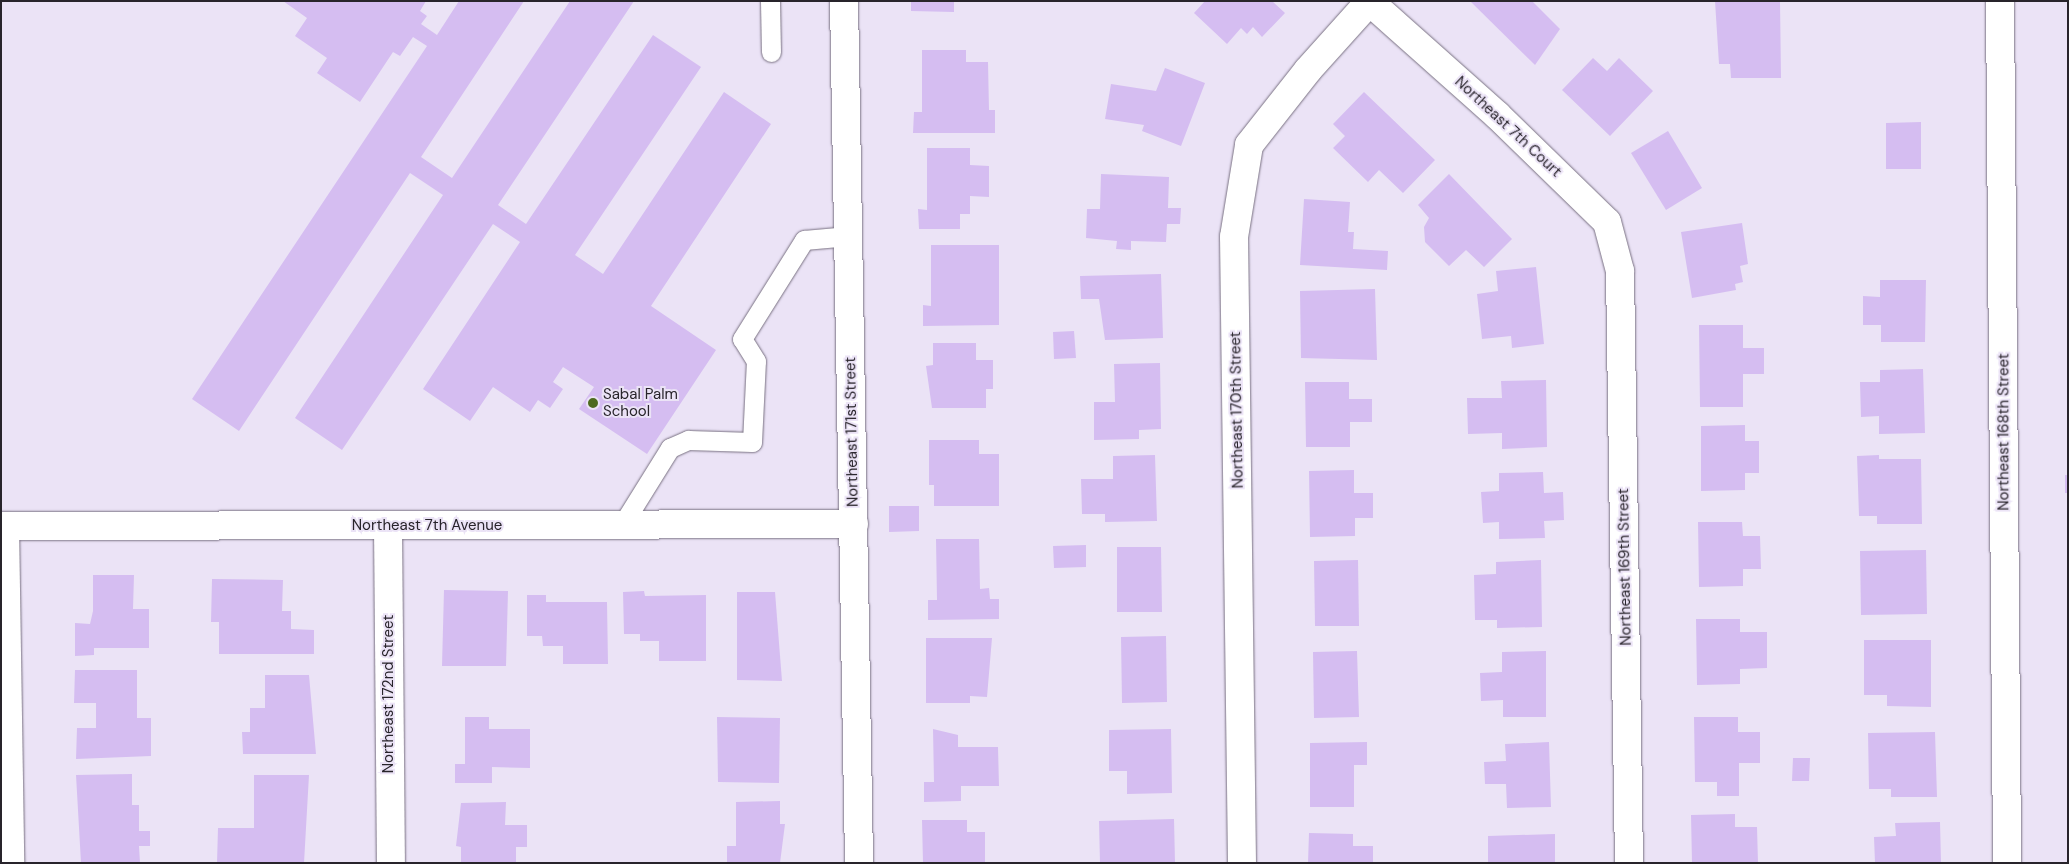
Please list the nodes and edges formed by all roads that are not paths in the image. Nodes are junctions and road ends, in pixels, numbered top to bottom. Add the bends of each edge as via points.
1 (770, 1) edge
2 (844, 1) edge
3 (2000, 1) edge
4 (1370, 2) edge
5 (771, 52) dead end
6 (848, 236) junction
7 (1620, 271) joint
8 (854, 524) junction
9 (622, 525) junction
10 (3, 526) edge
11 (388, 526) junction
12 (10, 863) edge
13 (391, 863) edge
14 (859, 863) edge
15 (1242, 863) edge
16 (1630, 863) edge
17 (2007, 863) edge

1 - 5 lane
2 - 6 street, Northeast 171st Street
3 - 17 street, Northeast 168th Street
4 - 7 street, Northeast 7th Court via 1498,115 1607,222
4 - 15 street, Northeast 170th Street via 1308,70 1249,145 1234,237
6 - 8 street, Northeast 171st Street
6 - 9 lane via 804,240 742,340 756,361 752,442 688,440 670,448
7 - 16 street, Northeast 169th Street
8 - 9 street, Northeast 7th Avenue
8 - 14 street, Northeast 171st Street
9 - 11 street, Northeast 7th Avenue
10 - 11 street, Northeast 7th Avenue
10 - 12 street
11 - 13 street, Northeast 172nd Street

